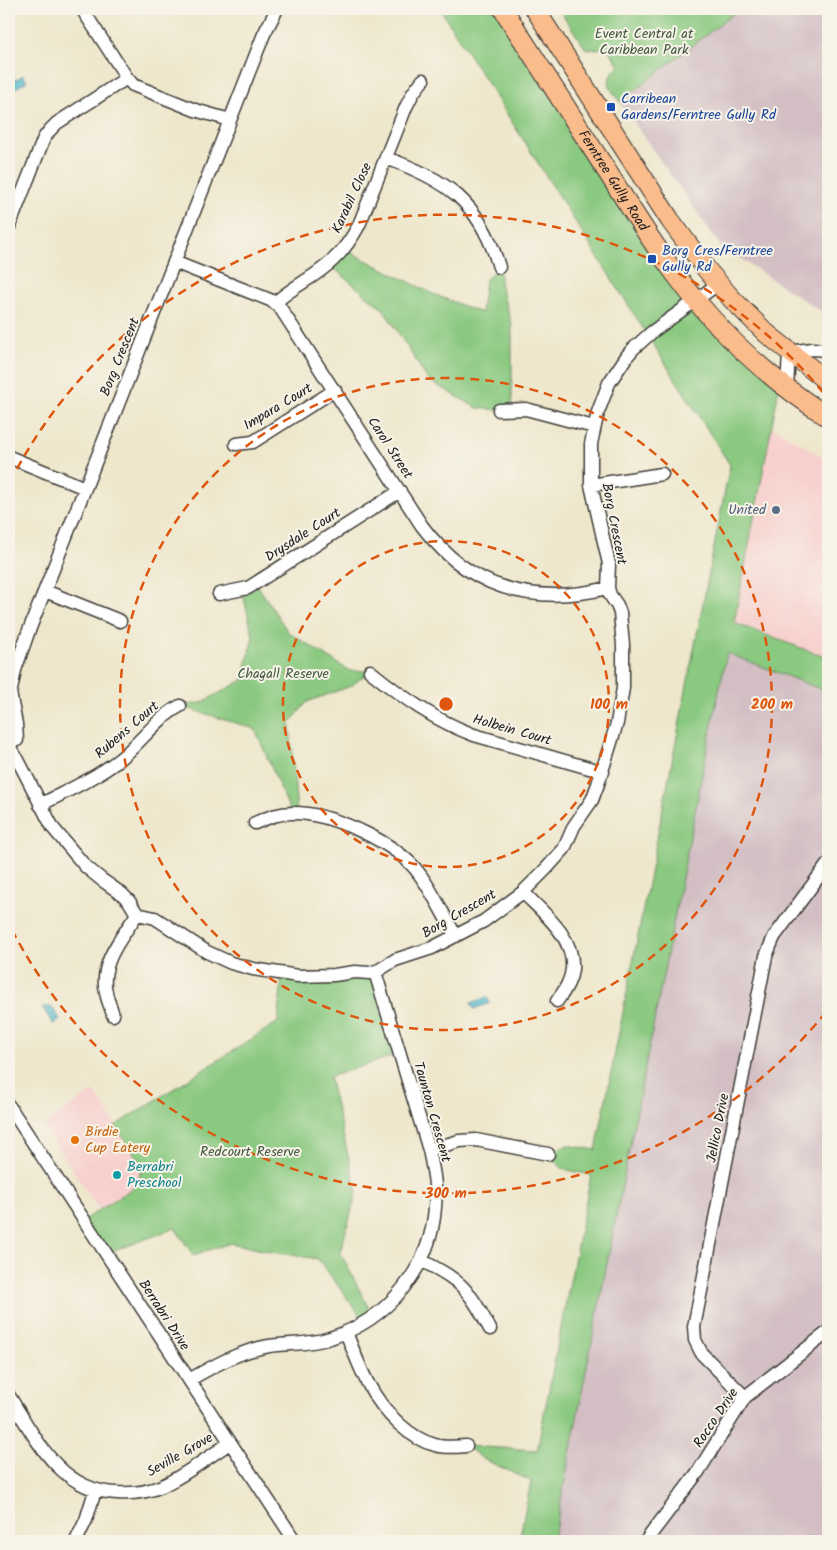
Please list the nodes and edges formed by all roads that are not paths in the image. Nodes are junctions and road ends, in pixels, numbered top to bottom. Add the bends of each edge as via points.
1 (82, 9) edge
2 (271, 9) edge
3 (277, 9) edge
4 (503, 9) edge
5 (535, 9) edge
6 (264, 34) junction
7 (127, 78) junction
8 (424, 80) dead end
9 (229, 123) junction
10 (386, 158) junction
11 (14, 199) edge
12 (9, 227) edge
13 (174, 262) junction
14 (499, 267) dead end
15 (718, 284) junction
16 (696, 300) junction
17 (275, 303) junction
18 (828, 350) edge
19 (789, 352) junction
20 (828, 382) edge
21 (787, 389) junction
22 (335, 390) junction
23 (499, 410) dead end
24 (828, 417) edge
25 (594, 426) junction
26 (236, 444) dead end
27 (9, 457) edge
28 (662, 474) dead end
29 (591, 485) junction
30 (85, 488) junction
31 (400, 491) junction
32 (608, 588) junction
33 (44, 591) junction
34 (219, 594) dead end
35 (120, 621) dead end
36 (370, 671) dead end
37 (10, 696) edge
38 (180, 706) dead end
39 (9, 728) edge
40 (12, 749) edge
41 (603, 772) junction
42 (40, 805) junction
43 (255, 822) dead end
44 (828, 864) edge
45 (523, 892) junction
46 (137, 914) junction
47 (456, 936) junction
48 (375, 972) junction
49 (557, 1001) dead end
50 (113, 1015) dead end
51 (9, 1106) edge
52 (428, 1150) junction
53 (548, 1154) dead end
54 (421, 1260) junction
55 (490, 1329) dead end
56 (346, 1332) junction
57 (828, 1332) edge
58 (189, 1380) junction
59 (9, 1396) edge
60 (745, 1397) junction
61 (230, 1443) junction
62 (466, 1446) dead end
63 (95, 1491) junction
64 (648, 1538) dead end
65 (76, 1541) edge
66 (295, 1541) edge

1 - 7 street
2 - 6 street, Borg Crescent
3 - 6 street, Borg Crescent
4 - 16 main road, Ferntree Gully Road via 634,214
5 - 15 main road, Ferntree Gully Road via 670,220
6 - 9 street, Borg Crescent
7 - 9 street via 137,87
7 - 11 street via 50,130
8 - 10 street, Karabil Close via 409,99
9 - 13 street, Borg Crescent
10 - 14 street via 446,185 459,196 487,235
10 - 17 street, Karabil Close via 359,225 344,249 329,264
11 - 12 street
13 - 17 street, Carol Street
13 - 30 street, Borg Crescent
15 - 16 street, Borg Crescent
15 - 19 main road, Ferntree Gully Road
16 - 21 main road, Ferntree Gully Road via 733,341
16 - 25 street, Borg Crescent via 626,356 609,383
17 - 22 street, Carol Street
18 - 19 street
19 - 20 main road, Ferntree Gully Road
19 - 21 street
21 - 24 main road, Ferntree Gully Road
22 - 26 street, Impara Court via 253,442
22 - 31 street, Carol Street
23 - 25 street via 526,409
25 - 29 street, Borg Crescent
27 - 30 street
28 - 29 street
29 - 32 street, Borg Crescent via 609,564
30 - 33 street, Borg Crescent
31 - 32 street, Carol Street via 437,544 480,578 537,595 579,594
31 - 34 street, Drysdale Court via 248,588
32 - 41 street, Borg Crescent via 619,608 624,666 618,723
33 - 35 street
33 - 37 street, Borg Crescent via 18,660
36 - 41 street, Holbein Court via 404,698 459,730
37 - 40 street, Borg Crescent via 16,724
38 - 42 street, Rubens Court via 164,716 135,746 106,769
39 - 40 street, Borg Crescent
40 - 42 street, Borg Crescent via 29,767
41 - 45 street, Borg Crescent via 592,800 574,826 564,849
42 - 46 street, Borg Crescent via 76,857 126,897
43 - 47 street via 276,814 303,814 335,821 385,844 420,876
44 - 60 street, Jellico Drive via 774,937 766,957 694,1327 695,1340 702,1354
45 - 47 street, Borg Crescent
45 - 49 street via 558,929 569,947 572,969 566,988
46 - 48 street, Borg Crescent via 155,918 230,963 253,969 298,976
46 - 50 street via 116,947 105,976
47 - 48 street, Borg Crescent via 395,960
48 - 52 street, Taunton Crescent
51 - 58 street, Berrabri Drive
52 - 53 street via 476,1140
52 - 54 street, Taunton Crescent via 434,1176 435,1208
54 - 55 street via 462,1286
54 - 56 street, Taunton Crescent via 408,1282 388,1305
56 - 58 street, Taunton Crescent via 318,1341 252,1350
56 - 62 street via 367,1384 393,1418 428,1443 445,1447
57 - 60 street, Rocco Drive
58 - 61 street, Berrabri Drive
59 - 63 street, Seville Grove via 52,1461 73,1479
60 - 64 street, Rocco Drive via 698,1472
61 - 63 street, Seville Grove via 173,1480 153,1489 125,1494
61 - 66 street, Berrabri Drive
63 - 65 street

